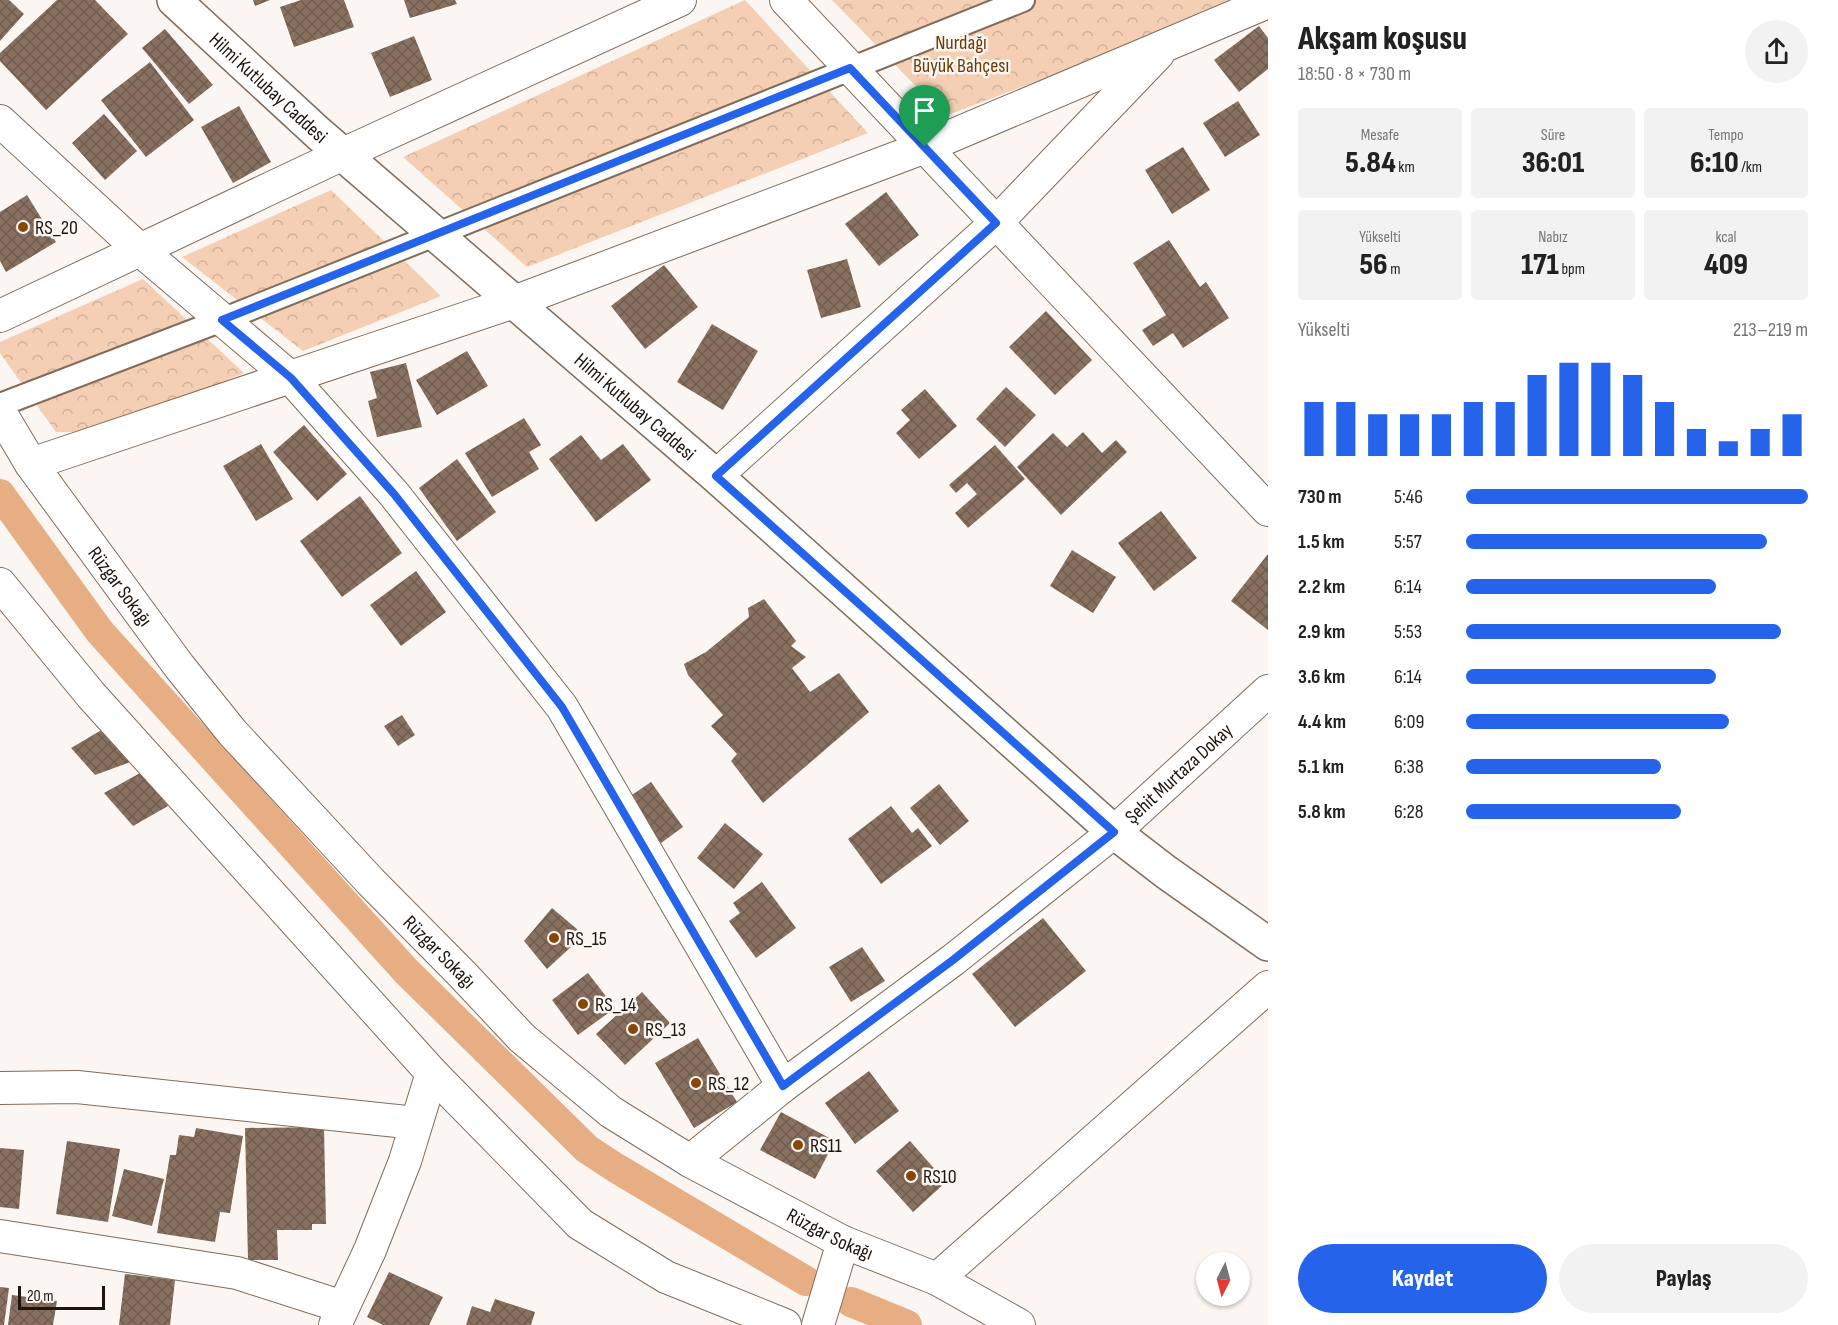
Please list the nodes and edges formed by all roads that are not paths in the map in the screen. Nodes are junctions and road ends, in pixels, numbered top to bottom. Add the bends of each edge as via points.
1 (174, 0) edge
2 (680, 0) edge
3 (786, 0) edge
4 (1023, 0) edge
5 (1268, 2) edge
6 (1168, 44) junction
7 (850, 68) junction
8 (0, 121) edge
9 (925, 147) junction
10 (343, 154) junction
11 (996, 223) junction
12 (436, 234) junction
13 (140, 250) junction
14 (514, 302) junction
15 (0, 316) edge
16 (222, 320) junction
17 (291, 378) junction
18 (0, 405) edge
19 (0, 412) edge
20 (30, 464) junction
21 (716, 476) junction
22 (1268, 510) edge
23 (0, 584) edge
24 (1268, 691) edge
25 (1114, 832) junction
26 (1268, 944) edge
27 (1268, 987) edge
28 (432, 1074) junction
29 (783, 1086) junction
30 (0, 1088) edge
31 (416, 1123) junction
32 (690, 1161) junction
33 (0, 1236) edge
34 (843, 1242) junction
35 (937, 1279) junction
36 (339, 1316) edge
37 (785, 1325) edge
38 (818, 1325) edge
39 (1019, 1325) edge

1 - 10 street, Hilmi Kutlubay Caddesi
2 - 10 street
3 - 7 street
4 - 7 street
5 - 6 street
6 - 9 street
6 - 11 street
7 - 9 street
7 - 12 street
8 - 13 street
9 - 11 street
9 - 14 street
10 - 12 street, Hilmi Kutlubay Caddesi
10 - 13 street
11 - 21 street
11 - 22 street
12 - 14 street, Hilmi Kutlubay Caddesi
12 - 16 street
13 - 15 street
13 - 16 street
14 - 17 street
14 - 21 street, Hilmi Kutlubay Caddesi
16 - 17 street
16 - 18 street
17 - 20 street
17 - 29 street via 394,494 562,707
19 - 20 street, Rüzgar Sokağı
20 - 32 street, Rüzgar Sokağı via 232,732 371,882 522,1038 611,1112
21 - 25 street, Hilmi Kutlubay Caddesi
23 - 28 street via 91,695
24 - 25 street, Şehit Murtaza Dokay
25 - 26 street, Hilmi Kutlubay Caddesi
25 - 29 street, Şehit Murtaza Dokay via 953,960
27 - 35 street
28 - 31 street
28 - 37 street via 580,1224 666,1276
29 - 32 street, Şehit Murtaza Dokay
30 - 31 street via 77,1087
31 - 36 street via 370,1250
32 - 34 street, Rüzgar Sokağı
33 - 36 street via 237,1273
34 - 35 street, Rüzgar Sokağı
34 - 38 street
35 - 39 street, Rüzgar Sokağı

